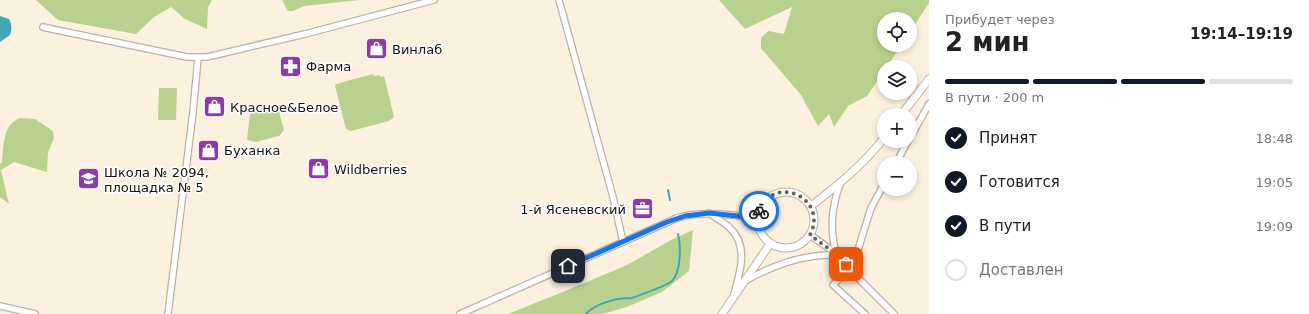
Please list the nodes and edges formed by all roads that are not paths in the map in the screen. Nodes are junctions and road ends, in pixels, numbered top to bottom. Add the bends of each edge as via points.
1 (434, 0) edge
2 (559, 0) edge
3 (43, 27) dead end
4 (198, 58) junction
5 (929, 79) edge
6 (929, 104) edge
7 (906, 108) edge
8 (917, 125) edge
9 (877, 146) edge
10 (840, 184) junction
11 (878, 196) edge
12 (811, 206) junction
13 (709, 213) junction
14 (757, 218) junction
15 (810, 235) junction
16 (623, 242) junction
17 (770, 244) junction
18 (836, 255) junction
19 (850, 268) junction
20 (744, 282) junction
21 (732, 298) junction
22 (0, 306) edge
23 (35, 314) edge
24 (168, 314) edge
25 (460, 314) edge
26 (722, 314) edge
27 (865, 314) edge
28 (894, 314) edge

1 - 4 street via 305,34
2 - 16 street
3 - 4 street
4 - 24 street
5 - 7 street
6 - 8 street
9 - 10 street
10 - 12 street
10 - 18 street via 832,215 832,236
11 - 19 street
12 - 14 street via 799,195 782,192 767,198 760,207
12 - 15 street via 814,221
13 - 14 street
13 - 16 street via 685,216 667,222
13 - 21 street via 731,228 739,243 741,264
14 - 17 street via 760,233
15 - 17 street via 792,248
15 - 18 street
16 - 25 street
17 - 20 street
18 - 19 street
18 - 20 street via 818,255 782,264 764,270
19 - 27 street via 833,285
19 - 28 street
20 - 21 street
21 - 26 street
22 - 23 street

